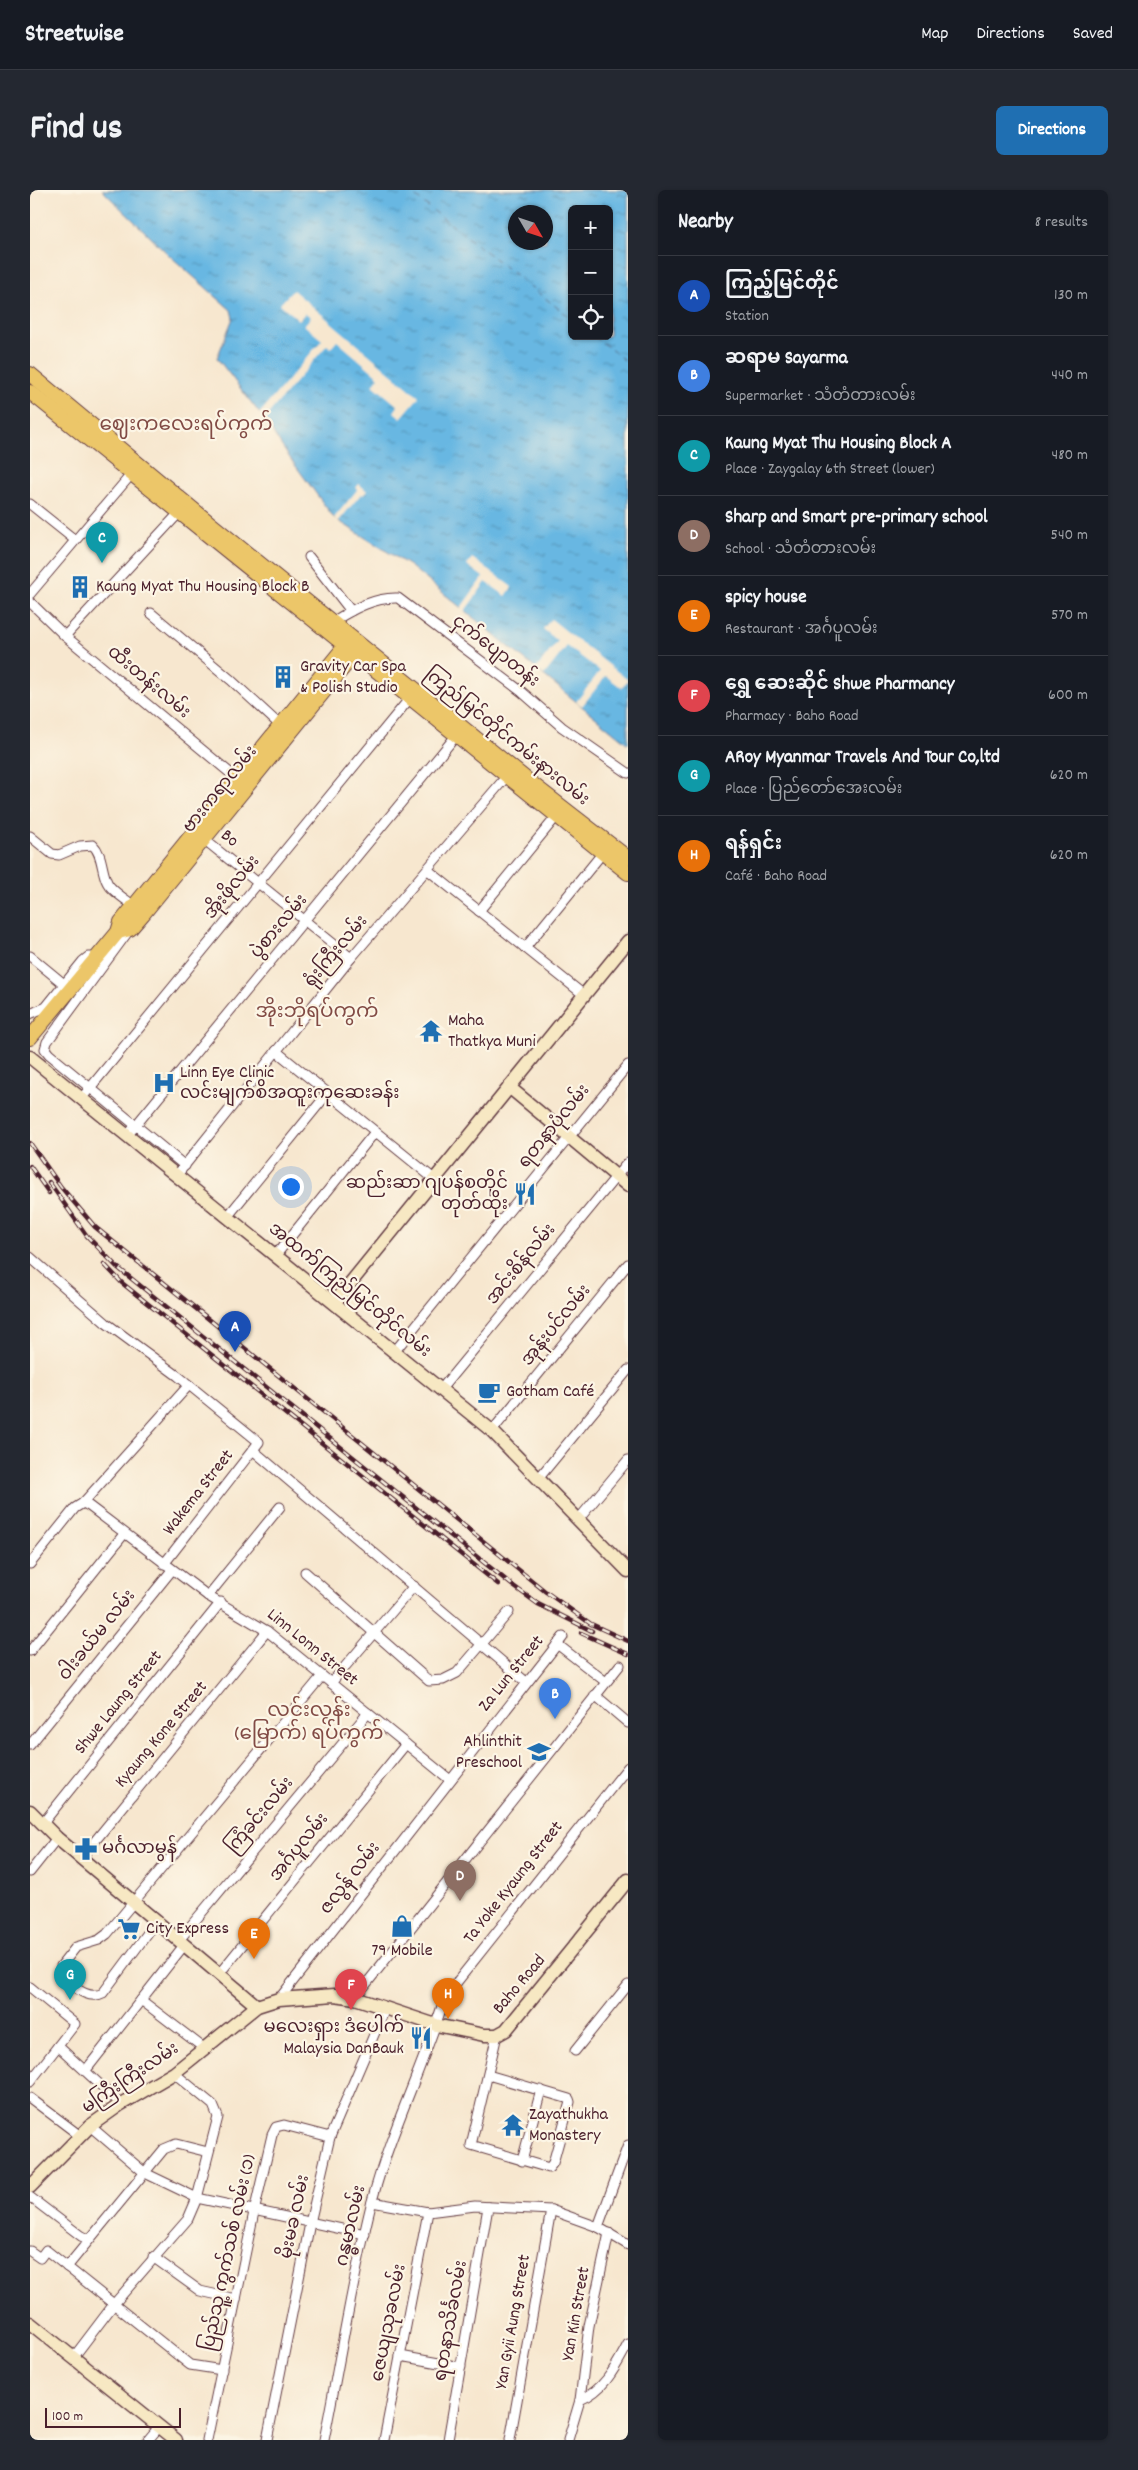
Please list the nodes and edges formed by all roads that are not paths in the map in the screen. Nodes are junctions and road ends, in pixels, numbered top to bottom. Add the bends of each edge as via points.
1 (30, 374) edge
2 (39, 393) edge
3 (135, 470) junction
4 (170, 499) junction
5 (30, 504) edge
6 (179, 513) junction
7 (75, 540) junction
8 (224, 542) junction
9 (309, 557) dead end
10 (30, 594) edge
11 (30, 602) edge
12 (351, 611) junction
13 (151, 613) dead end
14 (334, 621) junction
15 (66, 636) junction
16 (351, 652) junction
17 (410, 698) junction
18 (285, 730) junction
19 (460, 732) junction
20 (628, 773) edge
21 (506, 777) junction
22 (242, 783) junction
23 (556, 817) junction
24 (30, 836) edge
25 (200, 836) junction
26 (605, 850) junction
27 (628, 858) edge
28 (428, 870) junction
29 (628, 874) edge
30 (257, 882) junction
31 (134, 906) junction
32 (479, 911) junction
33 (305, 922) junction
34 (124, 931) junction
35 (628, 941) edge
36 (525, 948) junction
37 (30, 956) edge
38 (97, 957) junction
39 (352, 958) junction
40 (64, 984) junction
41 (584, 995) junction
42 (33, 1020) edge
43 (30, 1038) edge
44 (276, 1052) junction
45 (30, 1057) edge
46 (628, 1065) edge
47 (509, 1087) junction
48 (90, 1088) junction
49 (328, 1093) junction
50 (82, 1099) junction
51 (136, 1126) junction
52 (375, 1132) junction
53 (127, 1136) junction
54 (568, 1136) junction
55 (628, 1162) edge
56 (181, 1170) junction
57 (616, 1176) junction
58 (434, 1179) junction
59 (628, 1186) edge
60 (228, 1216) junction
61 (276, 1255) junction
62 (30, 1257) edge
63 (628, 1264) edge
64 (335, 1302) junction
65 (395, 1351) junction
66 (628, 1370) edge
67 (189, 1385) junction
68 (442, 1388) junction
69 (492, 1431) junction
70 (254, 1451) junction
71 (628, 1460) edge
72 (538, 1479) junction
73 (82, 1504) junction
74 (280, 1507) dead end
75 (578, 1520) junction
76 (124, 1534) junction
77 (30, 1564) edge
78 (168, 1567) junction
79 (628, 1571) edge
80 (305, 1572) dead end
81 (414, 1586) junction
82 (208, 1596) junction
83 (221, 1602) junction
84 (509, 1612) dead end
85 (268, 1632) junction
86 (375, 1634) junction
87 (481, 1646) junction
88 (30, 1651) edge
89 (620, 1665) dead end
90 (322, 1676) junction
91 (526, 1682) junction
92 (606, 1682) junction
93 (331, 1683) junction
94 (595, 1695) junction
95 (368, 1713) junction
96 (628, 1723) edge
97 (406, 1744) junction
98 (30, 1745) edge
99 (628, 1767) edge
100 (449, 1779) junction
101 (30, 1811) edge
102 (43, 1823) junction
103 (57, 1838) junction
104 (81, 1858) junction
105 (30, 1872) edge
106 (628, 1880) edge
107 (134, 1903) junction
108 (156, 1922) junction
109 (182, 1942) junction
110 (219, 1974) junction
111 (628, 1985) edge
112 (30, 1987) edge
113 (355, 1998) junction
114 (279, 1999) junction
115 (141, 2000) junction
116 (257, 2006) junction
117 (385, 2010) junction
118 (436, 2025) junction
119 (497, 2035) junction
120 (58, 2046) junction
121 (205, 2049) junction
122 (575, 2051) dead end
123 (86, 2070) junction
124 (174, 2073) junction
125 (488, 2075) junction
126 (30, 2082) edge
127 (541, 2090) junction
128 (30, 2098) edge
129 (121, 2104) junction
130 (90, 2126) junction
131 (79, 2136) junction
132 (330, 2137) junction
133 (628, 2144) edge
134 (208, 2152) junction
135 (522, 2161) junction
136 (145, 2174) junction
137 (30, 2187) edge
138 (30, 2197) edge
139 (197, 2198) junction
140 (372, 2202) junction
141 (488, 2207) junction
142 (551, 2210) junction
143 (254, 2212) junction
144 (428, 2212) junction
145 (310, 2223) junction
146 (598, 2227) junction
147 (608, 2233) junction
148 (365, 2234) junction
149 (88, 2239) junction
150 (628, 2245) edge
151 (30, 2250) edge
152 (153, 2257) junction
153 (67, 2267) junction
154 (236, 2299) junction
155 (114, 2304) junction
156 (30, 2323) edge
157 (628, 2344) edge
158 (400, 2356) junction
159 (73, 2358) junction
160 (461, 2367) junction
161 (222, 2370) junction
162 (580, 2400) junction
163 (159, 2427) junction
164 (148, 2440) edge
165 (176, 2440) edge
166 (207, 2440) edge
167 (267, 2440) edge
168 (324, 2440) edge
169 (384, 2440) edge
170 (448, 2440) edge
171 (510, 2440) edge
172 (568, 2440) edge

1 - 2 main road, ကြည်မြင်တိုင်ကမ်းနားလမ်း
2 - 3 main road, ကြည်မြင်တိုင်ကမ်းနားလမ်း
3 - 4 main road, ကြည်မြင်တိုင်ကမ်းနားလမ်း
3 - 7 street
4 - 6 main road
4 - 8 main road, ကြည်မြင်တိုင်ကမ်းနားလမ်း
5 - 7 street
6 - 8 main road
6 - 15 street
7 - 10 street
8 - 14 main road, ကြည်မြင်တိုင်ကမ်းနားလမ်း
8 - 16 main road via 331,636 337,648
9 - 12 street
11 - 15 street, ထီးတန်းလမ်း
12 - 14 street, ငှက်ပျောတန်း
12 - 20 street, ငှက်ပျောတန်း via 382,597 398,598 562,726
13 - 18 street
14 - 16 main road, ကြည်မြင်တိုင်ကမ်းနားလမ်း
15 - 22 street, ထီးတန်းလမ်း
16 - 17 main road
16 - 18 main road, ဗားကရာလမ်း
16 - 19 main road, ကြည်မြင်တိုင်ကမ်းနားလမ်း
17 - 19 main road
17 - 30 street, အိုးဖိုလမ်း
18 - 22 main road, ဗားကရာလမ်း
19 - 21 main road
19 - 26 main road, ကြည်မြင်တိုင်ကမ်းနားလမ်း
19 - 33 street, ပွဲစားလမ်း
21 - 23 main road
21 - 28 street, ရုံးကြီးလမ်း
22 - 25 main road, ဗားကရာလမ်း
23 - 26 main road
23 - 32 street
24 - 31 street via 52,854 59,855 80,846 93,845 104,866 107,883
25 - 30 street, Bo
25 - 31 main road, ဗားကရာလမ်း
25 - 34 main road, ဗားကရာလမ်း
26 - 27 main road, ကြည်မြင်တိုင်ကမ်းနားလမ်း
26 - 29 main road
26 - 36 street
28 - 32 street
28 - 39 street, ရုံးကြီးလမ်း
30 - 33 street, Bo
30 - 48 street, အိုးဖိုလမ်း
31 - 34 main road, ဗားကရာလမ်း via 121,922
32 - 36 street
33 - 39 street, Bo
33 - 51 street, ပွဲစားလမ်း
34 - 38 main road, ဗားကရာလမ်း
34 - 48 street via 46,1046 49,1054
35 - 41 main road
36 - 41 street
37 - 40 street
38 - 40 street via 83,961
38 - 42 main road, ဗားကရာလမ်း
39 - 44 street, ရုံးကြီးလမ်း
40 - 42 street
41 - 47 main road
42 - 43 main road, ဗားကရာလမ်း
44 - 49 street
44 - 56 street, ရုံးကြီးလမ်း
45 - 50 main road, အထက်ကြည်မြင်တိုင်လမ်း
46 - 54 street, ရတနာပုံလမ်း
47 - 54 main road
47 - 58 main road
48 - 50 street, အိုးဖိုလမ်း
48 - 51 street
49 - 52 street
49 - 60 street
50 - 53 main road, အထက်ကြည်မြင်တိုင်လမ်း
51 - 53 street, ပွဲစားလမ်း
51 - 56 street
52 - 58 street
52 - 61 street
53 - 56 main road, အထက်ကြည်မြင်တိုင်လမ်း
54 - 57 main road
54 - 65 street, ရတနာပုံလမ်း
55 - 57 street, အင်းစိန်လမ်း
56 - 60 main road, အထက်ကြည်မြင်တိုင်လမ်း
57 - 59 main road
57 - 68 street, အင်းစိန်လမ်း
58 - 64 main road
60 - 61 main road, အထက်ကြည်မြင်တိုင်လမ်း
61 - 64 main road, အထက်ကြည်မြင်တိုင်လမ်း
62 - 67 street via 106,1323
63 - 69 street, အုန်းပင်လမ်း
64 - 65 main road, အထက်ကြည်မြင်တိုင်လမ်း
65 - 68 main road, အထက်ကြည်မြင်တိုင်လမ်း
66 - 72 street
67 - 70 street, Wakema Street via 259,1442
67 - 73 street
68 - 69 main road, အထက်ကြည်မြင်တိုင်လမ်း
69 - 72 main road, အထက်ကြည်မြင်တိုင်လမ်း
70 - 78 street, Wakema Street
70 - 81 street
71 - 75 street
72 - 75 main road, အထက်ကြည်မြင်တိုင်လမ်း
73 - 76 street, Linn Lonn Street
73 - 77 street via 75,1508
74 - 82 street
75 - 79 main road, အထက်ကြည်မြင်တိုင်လမ်း
76 - 78 street, Linn Lonn Street
76 - 88 street
78 - 82 street, Linn Lonn Street
78 - 98 street, ဝါးခယ်မ လမ်း
80 - 86 street
81 - 86 street
81 - 87 street
82 - 83 street, Linn Lonn Street
83 - 85 street, Linn Lonn Street
83 - 102 street, Shwe Laung Street
84 - 87 street
85 - 90 street, Linn Lonn Street
85 - 104 street, Kyaung Kone Street
86 - 87 street via 429,1681 443,1680 457,1673
86 - 93 street
87 - 91 street
89 - 92 street
90 - 93 street, Linn Lonn Street
90 - 107 street
91 - 92 street, Za Lun Street via 560,1640
91 - 100 street, Za Lun Street
92 - 94 street
93 - 95 street, Linn Lonn Street
94 - 96 street
94 - 113 street
95 - 97 street, Linn Lonn Street
95 - 109 street, ကြံခင်းလမ်း
97 - 100 street, Linn Lonn Street
97 - 110 street, အင်္ဂပူလမ်း
99 - 118 street, Ta Yoke Kyaung Street via 445,1997
100 - 114 street, ဇလွန် လမ်း
101 - 102 main road
102 - 103 main road
103 - 104 main road
103 - 105 street
104 - 107 main road
106 - 119 main road, Baho Road via 506,2030
107 - 108 main road
107 - 108 street via 107,1934 76,1947 61,1966 62,1978 86,1995 103,1993
108 - 109 main road
109 - 110 main road
109 - 115 street, ကြံခင်းလမ်း
110 - 116 main road
111 - 122 street
112 - 120 street via 75,2024
113 - 114 main road, Baho Road via 335,1995
113 - 117 main road, Baho Road
114 - 116 main road, Baho Road
115 - 121 street
115 - 123 street, ကြံခင်းလမ်း
116 - 121 main road, မကြီးကြီးလမ်း
117 - 118 main road, Baho Road
117 - 132 street, မိုးမခ လမ်း
118 - 119 main road, Baho Road
118 - 140 street, ဂန္ဓမာလမ်း via 394,2129
119 - 125 street
120 - 123 street
120 - 126 street
121 - 124 main road, မကြီးကြီးလမ်း
123 - 129 street
124 - 129 main road, မကြီးကြီးလမ်း
124 - 134 street via 217,2110
125 - 127 street
125 - 135 street via 471,2146
127 - 135 street
127 - 135 street via 566,2097 570,2102 549,2168
128 - 131 street
129 - 130 main road, မကြီးကြီးလမ်း
130 - 131 main road, မကြီးကြီးလမ်း
130 - 136 street
131 - 137 main road, မကြီးကြီးလမ်း
132 - 143 street, ပြည်သူ့ ကွက်သစ် လမ်း (၁) via 284,2125 276,2127
132 - 145 street, မိုးမခ လမ်း
133 - 146 street
134 - 136 street via 176,2144 164,2149
134 - 139 street
136 - 139 street
136 - 149 street
138 - 149 street
139 - 143 street
139 - 152 street via 188,2219
140 - 144 street
140 - 148 street, ဂန္ဓမာလမ်း
141 - 142 street
141 - 144 street
141 - 160 street, ရတနာသိင်္ခလမ်း
142 - 146 street
142 - 171 street, Yan Gyii Aung Street
143 - 145 street
143 - 154 street, ပြည်သူ့ ကွက်သစ် လမ်း (၁)
144 - 158 street, ဇေယျသုခလမ်း
145 - 148 street
145 - 167 street, မိုးမခ လမ်း
146 - 147 street
147 - 150 street
147 - 162 street, Yan Kin Street via 589,2326
148 - 168 street, ဂန္ဓမာလမ်း
149 - 153 street
151 - 153 street via 40,2258 46,2250
152 - 154 street via 200,2291
152 - 155 street
153 - 155 street
154 - 161 street, ပြည်သူ့ ကွက်သစ် လမ်း (၁)
155 - 159 street
155 - 161 street via 190,2365
156 - 159 main road
157 - 162 street via 610,2376 592,2395
158 - 160 street
158 - 169 street, ဇေယျသုခလမ်း
159 - 163 main road
160 - 170 street, ရတနာသိင်္ခလမ်း
161 - 166 street, ပြည်သူ့ ကွက်သစ် လမ်း (၁)
162 - 172 street, Yan Kin Street
163 - 164 street
163 - 165 main road

